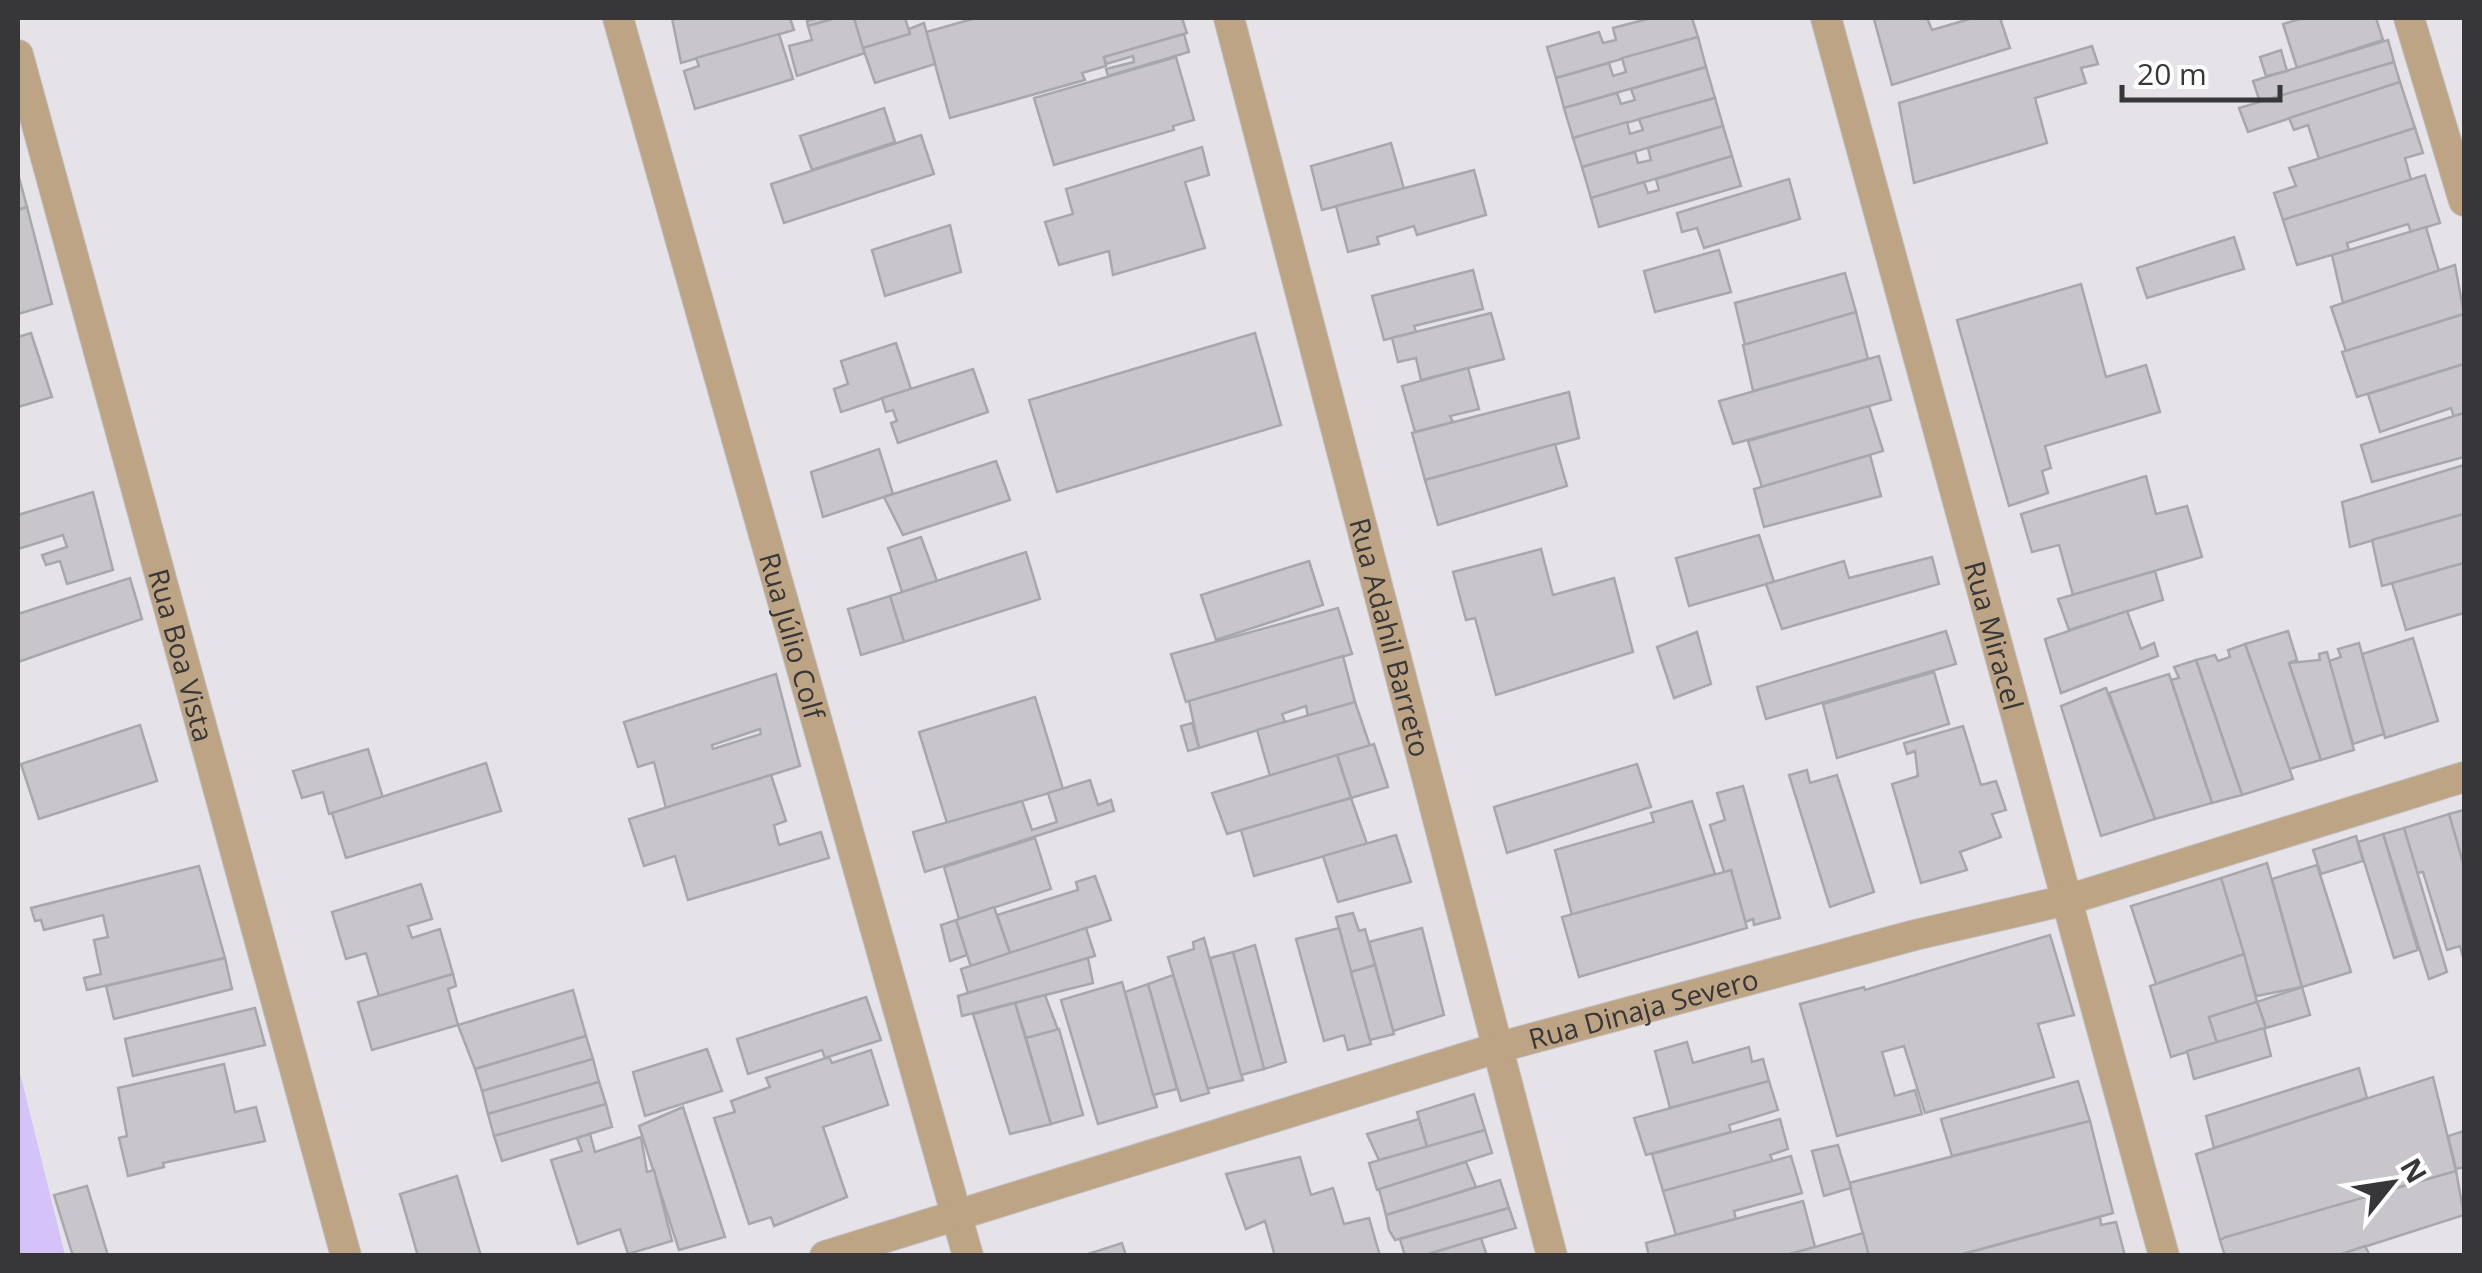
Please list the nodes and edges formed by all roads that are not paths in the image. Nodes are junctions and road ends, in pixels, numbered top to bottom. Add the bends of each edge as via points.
1 (618, 18) edge
2 (1229, 18) edge
3 (1826, 18) edge
4 (2410, 18) edge
5 (18, 55) edge
6 (2464, 200) edge
7 (2464, 777) edge
8 (2067, 900) junction
9 (1500, 1047) junction
10 (956, 1214) junction
11 (346, 1256) edge
12 (825, 1256) edge
13 (968, 1256) edge
14 (1552, 1256) edge
15 (2164, 1256) edge

1 - 10 street, Rua Júlio Colf
2 - 9 street, Rua Adahil Barreto
3 - 8 street, Rua Miracel
4 - 6 street
5 - 11 street, Rua Boa Vista
7 - 8 street, Rua Dinaja Severo
8 - 9 street, Rua Dinaja Severo
8 - 15 street, Rua Miracel
9 - 10 street, Rua Dinaja Severo
9 - 14 street, Rua Adahil Barreto
10 - 12 street, Rua Dinaja Severo
10 - 13 street, Rua Júlio Colf

